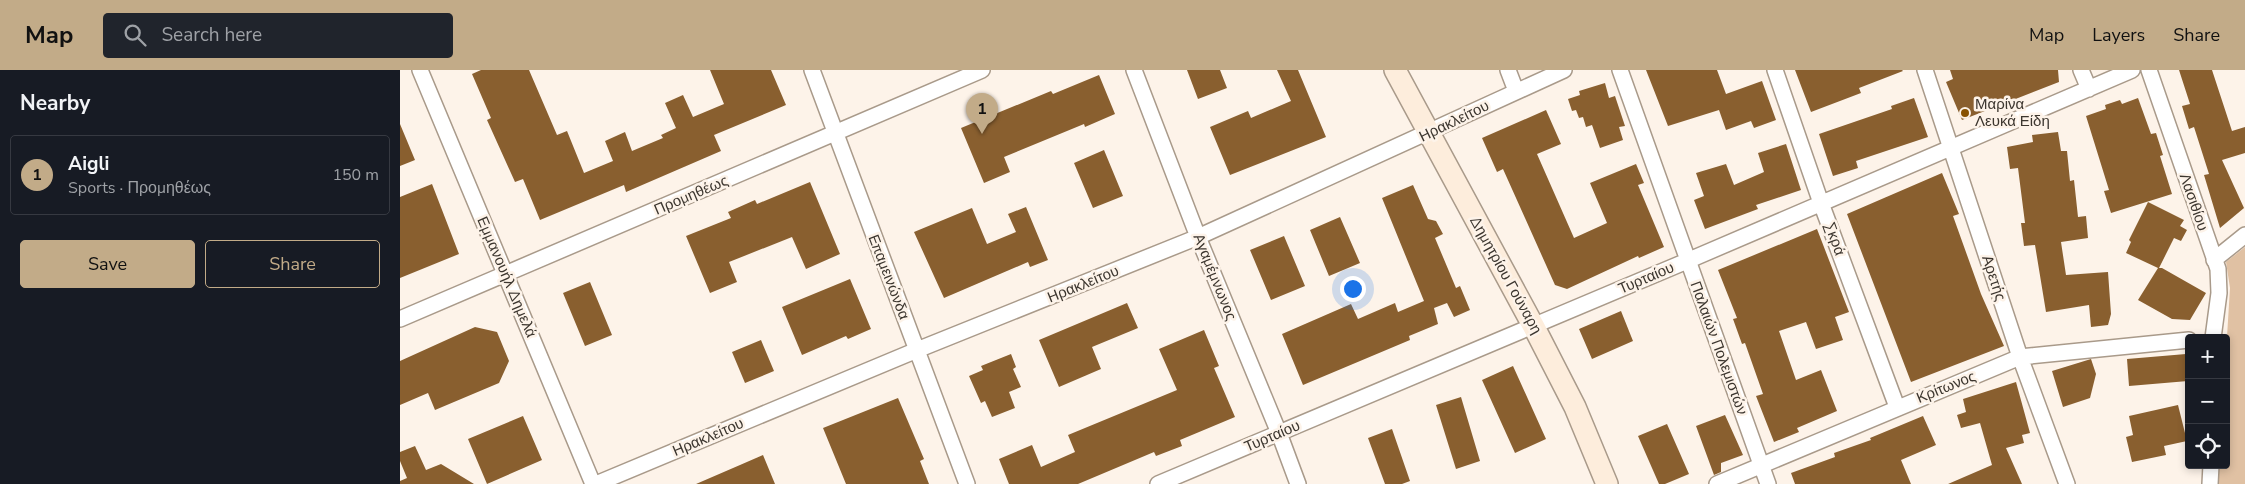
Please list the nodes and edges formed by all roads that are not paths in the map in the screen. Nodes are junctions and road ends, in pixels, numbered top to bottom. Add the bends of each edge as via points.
1 (420, 70) edge
2 (812, 70) edge
3 (982, 70) edge
4 (1134, 70) edge
5 (1396, 70) edge
6 (1508, 70) edge
7 (1564, 70) edge
8 (1620, 70) edge
9 (1775, 70) edge
10 (1925, 70) edge
11 (2081, 70) edge
12 (2132, 70) edge
13 (2148, 70) edge
14 (2088, 89) junction
15 (1516, 91) junction
16 (835, 133) junction
17 (1429, 133) junction
18 (1952, 148) junction
19 (1821, 203) junction
20 (2245, 235) edge
21 (1198, 237) junction
22 (2214, 260) junction
23 (1687, 261) junction
24 (506, 274) junction
25 (400, 319) edge
26 (1533, 325) junction
27 (2214, 334) edge
28 (2185, 340) edge
29 (917, 350) junction
30 (2020, 357) junction
31 (1897, 407) junction
32 (1279, 433) junction
33 (1762, 465) junction
34 (2211, 469) edge
35 (594, 484) edge
36 (967, 484) edge
37 (1158, 484) edge
38 (1298, 484) edge
39 (1607, 484) edge
40 (1717, 484) edge
41 (1768, 484) edge
42 (2067, 484) edge
43 (2210, 484) edge

1 - 24 street, Εμμανουήλ Δημελά
2 - 16 street, Επαμεινώνδα
3 - 16 street, Προμηθέως
4 - 21 street, Αγαμέμνωνος
5 - 17 main road, Δημητρίου Γούναρη
6 - 15 street
7 - 15 street, Ηρακλείτου
8 - 23 street, Παλαιών Πολεμιστών
9 - 19 street, Σκρά
10 - 18 street, Αρετής
11 - 14 street
12 - 14 street, Τυρταίου
13 - 22 street, Λασιθίου
14 - 18 street, Τυρταίου
15 - 17 street, Ηρακλείτου
16 - 24 street, Προμηθέως
16 - 29 street, Επαμεινώνδα
17 - 21 street, Ηρακλείτου
17 - 26 main road, Δημητρίου Γούναρη
18 - 19 street, Τυρταίου
18 - 30 street, Αρετής
19 - 23 street, Τυρταίου
19 - 31 street, Σκρά
20 - 22 street
21 - 29 street, Ηρακλείτου
21 - 32 street, Αγαμέμνωνος
22 - 27 street, Λασιθίου via 2218,269 2219,293
23 - 26 street, Τυρταίου
23 - 33 street, Παλαιών Πολεμιστών
24 - 25 street, Προμηθέως
24 - 35 street, Εμμανουήλ Δημελά
26 - 32 street, Τυρταίου
26 - 39 main road, Δημητρίου Γούναρη via 1575,407
28 - 30 street, Κρίτωνος
29 - 35 street, Ηρακλείτου
29 - 36 street, Επαμεινώνδα
30 - 31 street, Κρίτωνος
30 - 42 street, Αρετής
31 - 33 street, Κρίτωνος
32 - 37 street, Τυρταίου
32 - 38 street, Αγαμέμνωνος
33 - 40 street, Κρίτωνος
33 - 41 street, Παλαιών Πολεμιστών
34 - 43 street

